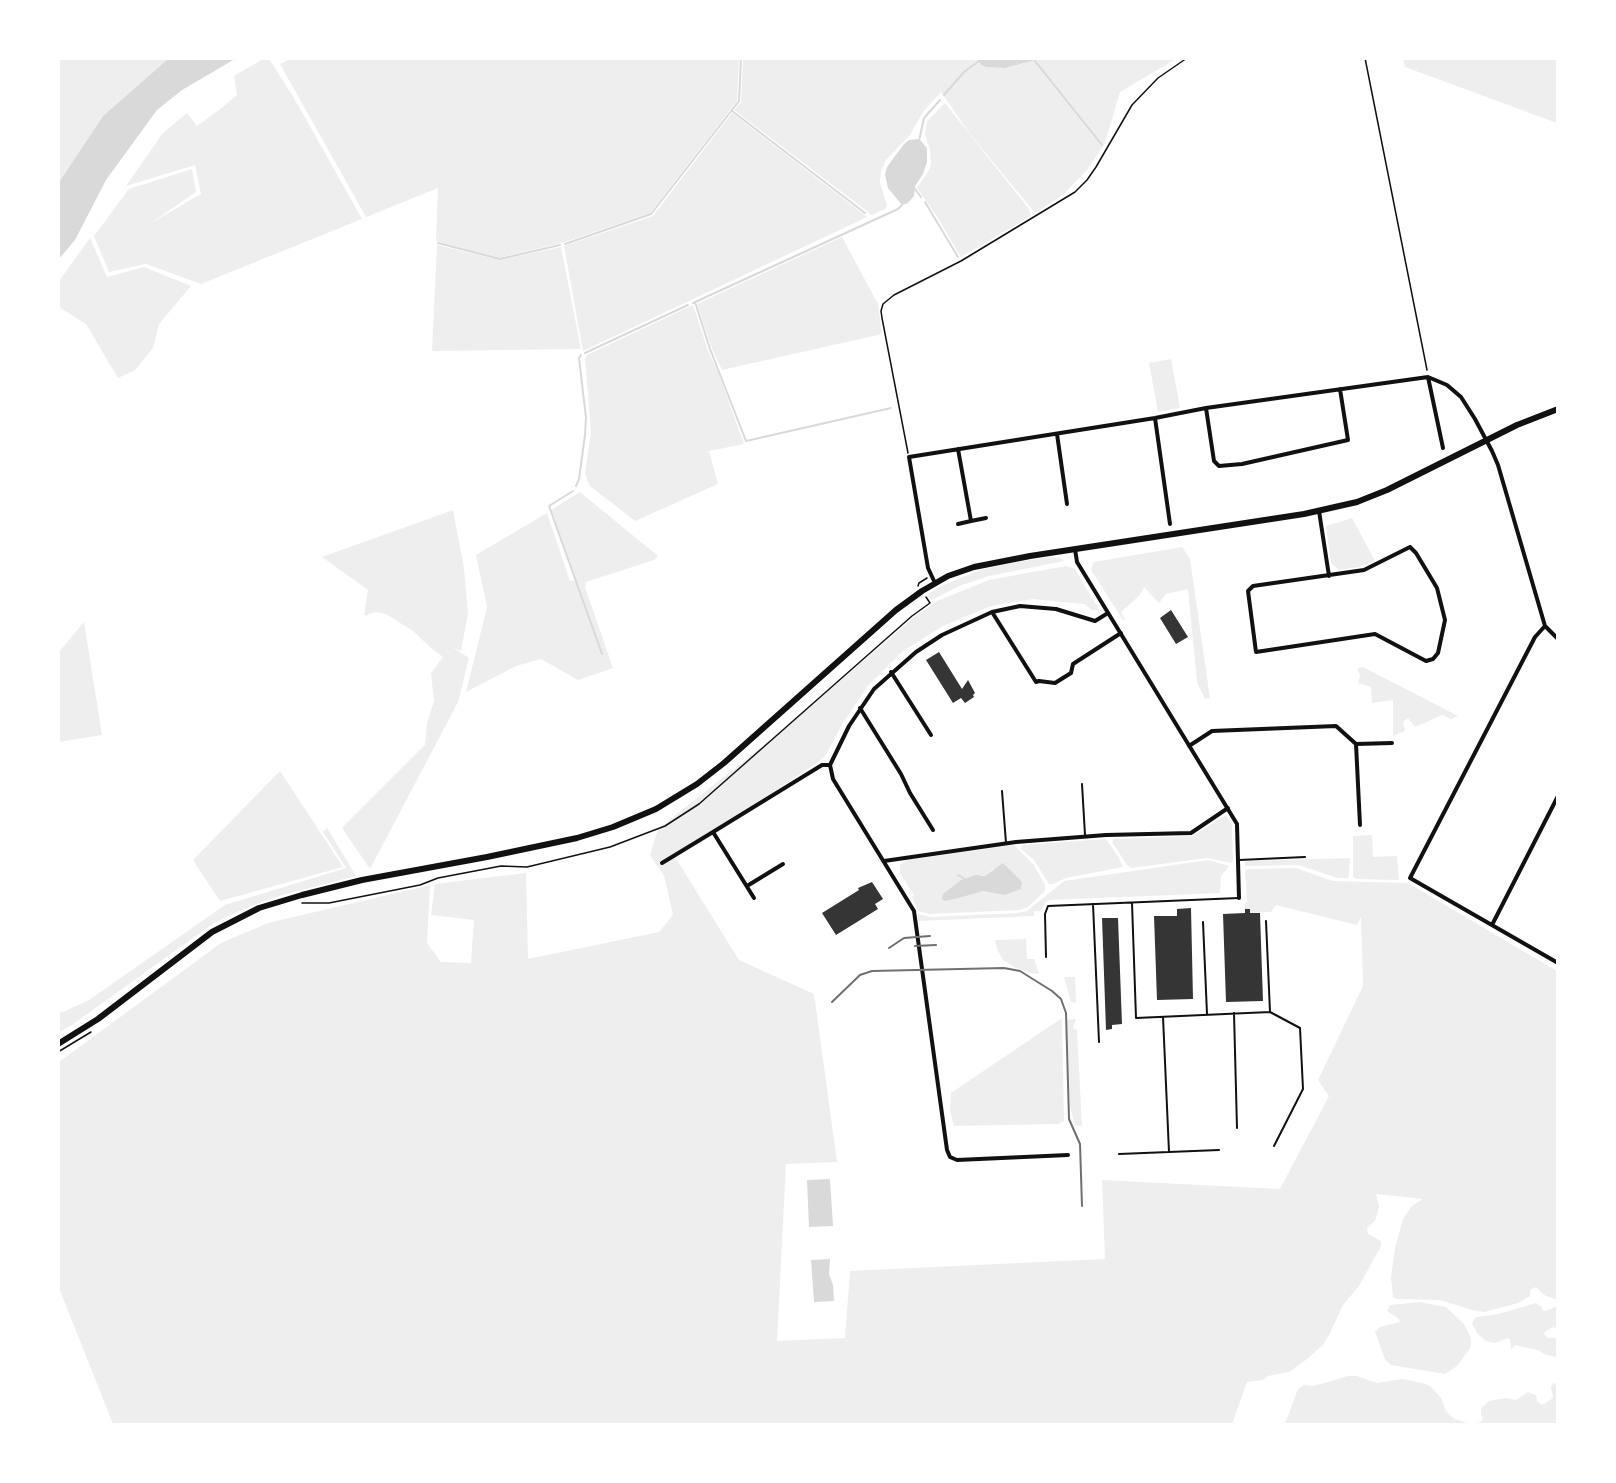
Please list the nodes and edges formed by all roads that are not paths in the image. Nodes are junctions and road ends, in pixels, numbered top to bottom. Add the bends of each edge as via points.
1 (1428, 377) junction
2 (1340, 389) junction
3 (1206, 408) junction
4 (1557, 409) edge
5 (1155, 418) junction
6 (1057, 434) junction
7 (1486, 440) junction
8 (1443, 448) dead end
9 (958, 449) junction
10 (1067, 504) dead end
11 (1319, 511) junction
12 (987, 518) dead end
13 (971, 521) junction
14 (958, 524) dead end
15 (1170, 524) dead end
16 (1075, 548) junction
17 (1329, 576) junction
18 (935, 583) junction
19 (992, 612) junction
20 (1108, 613) junction
21 (1545, 626) junction
22 (1121, 633) junction
23 (1557, 639) edge
24 (891, 672) junction
25 (860, 708) junction
26 (931, 735) dead end
27 (1392, 743) dead end
28 (1356, 744) junction
29 (1189, 746) junction
30 (830, 765) junction
31 (1082, 784) dead end
32 (1002, 790) dead end
33 (1557, 796) edge
34 (1227, 808) junction
35 (1360, 825) dead end
36 (933, 830) dead end
37 (713, 832) junction
38 (1086, 837) junction
39 (1006, 843) junction
40 (1305, 857) dead end
41 (1238, 860) junction
42 (884, 861) junction
43 (662, 863) dead end
44 (783, 864) dead end
45 (747, 886) junction
46 (754, 898) dead end
47 (1239, 898) joint
48 (1132, 903) junction
49 (1093, 904) junction
50 (1266, 921) dead end
51 (1203, 922) dead end
52 (1492, 925) junction
53 (1046, 957) dead end
54 (1557, 963) edge
55 (1270, 1011) junction
56 (1234, 1013) junction
57 (1207, 1014) junction
58 (1163, 1017) junction
59 (1099, 1042) dead end
60 (58, 1044) edge
61 (1237, 1128) dead end
62 (1274, 1146) dead end
63 (1219, 1150) dead end
64 (1169, 1152) junction
65 (1119, 1154) dead end
66 (1068, 1155) dead end

1 - 2 street
1 - 7 street via 1447,385 1461,397
1 - 8 street
2 - 3 street
2 - 3 street via 1348,440 1242,464 1219,466 1214,461
3 - 5 street
4 - 7 main road
5 - 6 street
5 - 15 street
6 - 9 street
6 - 10 street
7 - 11 main road via 1388,490
7 - 21 street via 1498,465
9 - 13 street
9 - 18 street via 909,457 928,568
11 - 16 main road
11 - 17 street
12 - 13 street
13 - 14 street
16 - 18 main road via 987,564
16 - 20 street via 1077,562
17 - 17 street via 1253,586 1248,591 1256,652 1376,634 1426,661 1438,653 1445,620 1437,588 1410,547 1364,570
18 - 60 main road via 896,610 724,763 656,809 577,837 362,880 260,908 212,932
19 - 20 street via 1020,606 1040,607 1095,621
19 - 22 street via 1036,682 1055,683 1071,672 1073,664
19 - 24 street via 935,639
20 - 22 street
21 - 23 street
21 - 52 street via 1535,637 1410,878
22 - 29 street
24 - 25 street
24 - 26 street
25 - 30 street
25 - 36 street
27 - 28 street
28 - 29 street via 1336,726 1212,731
28 - 35 street
29 - 34 street
30 - 37 street via 822,765
30 - 42 street via 833,779
31 - 38 lane
32 - 39 lane
33 - 52 street
34 - 38 street via 1191,833
34 - 41 street via 1237,824
37 - 43 street
37 - 45 street
38 - 39 street
39 - 42 street
40 - 41 lane
41 - 47 street
42 - 66 street via 914,911 950,1157 957,1161
44 - 45 street
45 - 46 street
47 - 48 lane
48 - 49 lane
48 - 58 lane via 1136,1018
49 - 53 lane via 1048,906
49 - 59 lane
50 - 55 lane
51 - 57 lane
52 - 54 street
55 - 56 lane
55 - 62 lane via 1300,1028 1304,1089
56 - 57 lane
56 - 61 lane
57 - 58 lane
58 - 64 lane
63 - 64 lane
64 - 65 lane

